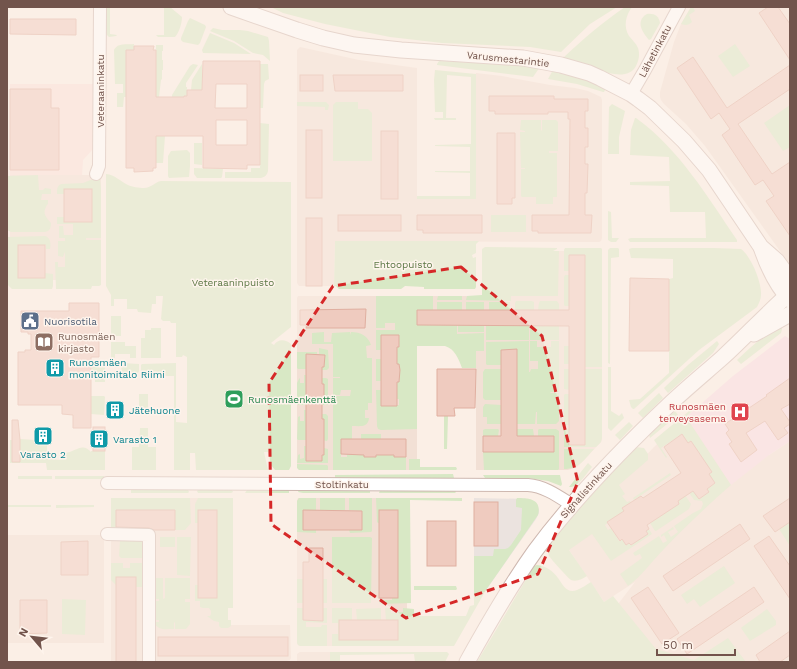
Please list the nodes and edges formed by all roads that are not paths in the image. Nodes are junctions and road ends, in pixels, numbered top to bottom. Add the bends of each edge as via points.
1 (100, 7) edge
2 (231, 7) edge
3 (679, 7) edge
4 (631, 94) junction
5 (96, 174) dead end
6 (761, 247) junction
7 (790, 279) edge
8 (789, 297) edge
9 (790, 314) edge
10 (736, 345) junction
11 (107, 483) dead end
12 (572, 504) junction
13 (107, 534) dead end
14 (149, 662) edge
15 (467, 662) edge

1 - 5 street, Veteraaninkatu via 99,166
2 - 4 street, Varusmestarintie via 323,38 354,44 402,50 523,58 561,65 600,78
3 - 4 street, Lähetinkatu
4 - 6 street, Varusmestarintie via 650,108 684,141 709,170
6 - 7 street, Varusmestarintie via 777,261
6 - 8 street, Varusmestarintie via 768,266
8 - 10 street, Signalistinkatu
9 - 10 street, Signalistinkatu
10 - 12 street, Signalistinkatu via 672,402
11 - 12 street, Stoltinkatu via 534,485
12 - 15 street, Signalistinkatu via 515,580
13 - 14 street via 149,535

